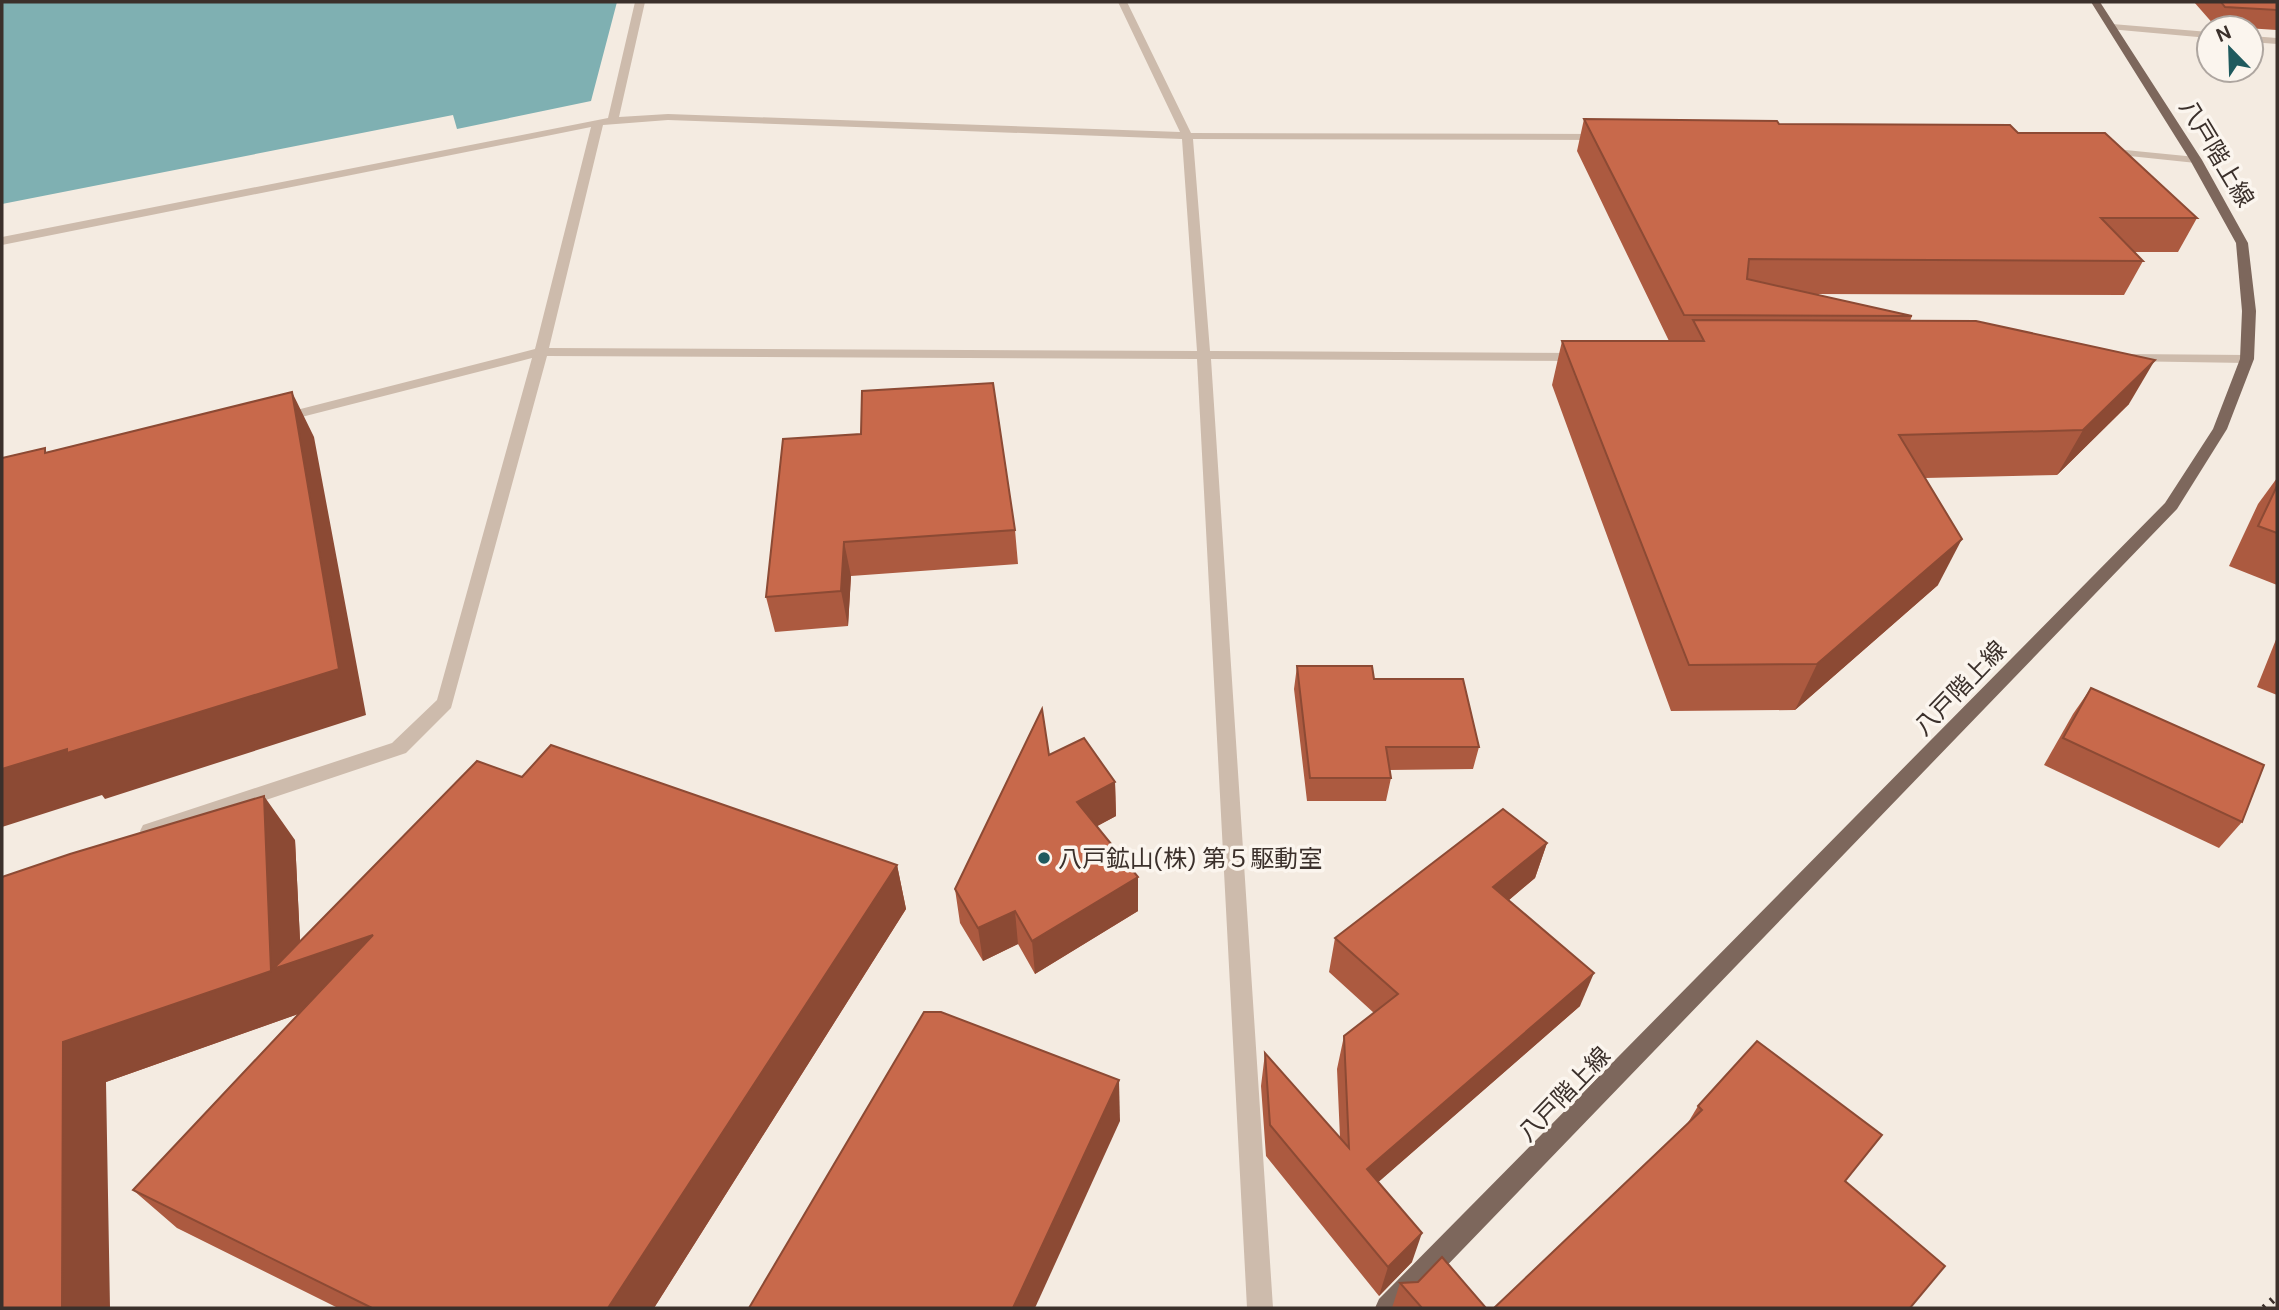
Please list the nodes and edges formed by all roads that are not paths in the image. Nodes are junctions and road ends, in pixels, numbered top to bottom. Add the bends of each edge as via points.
1 (640, 2) edge
2 (1123, 2) edge
3 (2095, 2) edge
4 (2112, 27) junction
5 (2195, 34) edge
6 (606, 121) junction
7 (1187, 136) junction
8 (1618, 137) edge
9 (2087, 149) edge
10 (2196, 160) junction
11 (2, 241) edge
12 (541, 352) junction
13 (1204, 356) junction
14 (1593, 357) edge
15 (2108, 358) edge
16 (2248, 359) junction
17 (271, 420) edge
18 (134, 836) edge
19 (1260, 1308) edge
20 (1388, 1308) edge

1 - 6 street
2 - 7 street
3 - 4 main road, 八戸階上線
4 - 5 street
4 - 10 main road, 八戸階上線
6 - 7 street via 668,117
6 - 11 street
6 - 12 street via 582,179
7 - 8 street
7 - 13 street
9 - 10 street
10 - 16 main road, 八戸階上線 via 2242,243
12 - 13 street
12 - 17 street
12 - 18 street via 445,703 399,748
13 - 14 street
13 - 19 street
15 - 16 street
16 - 20 main road, 八戸階上線 via 2220,429 2171,506

